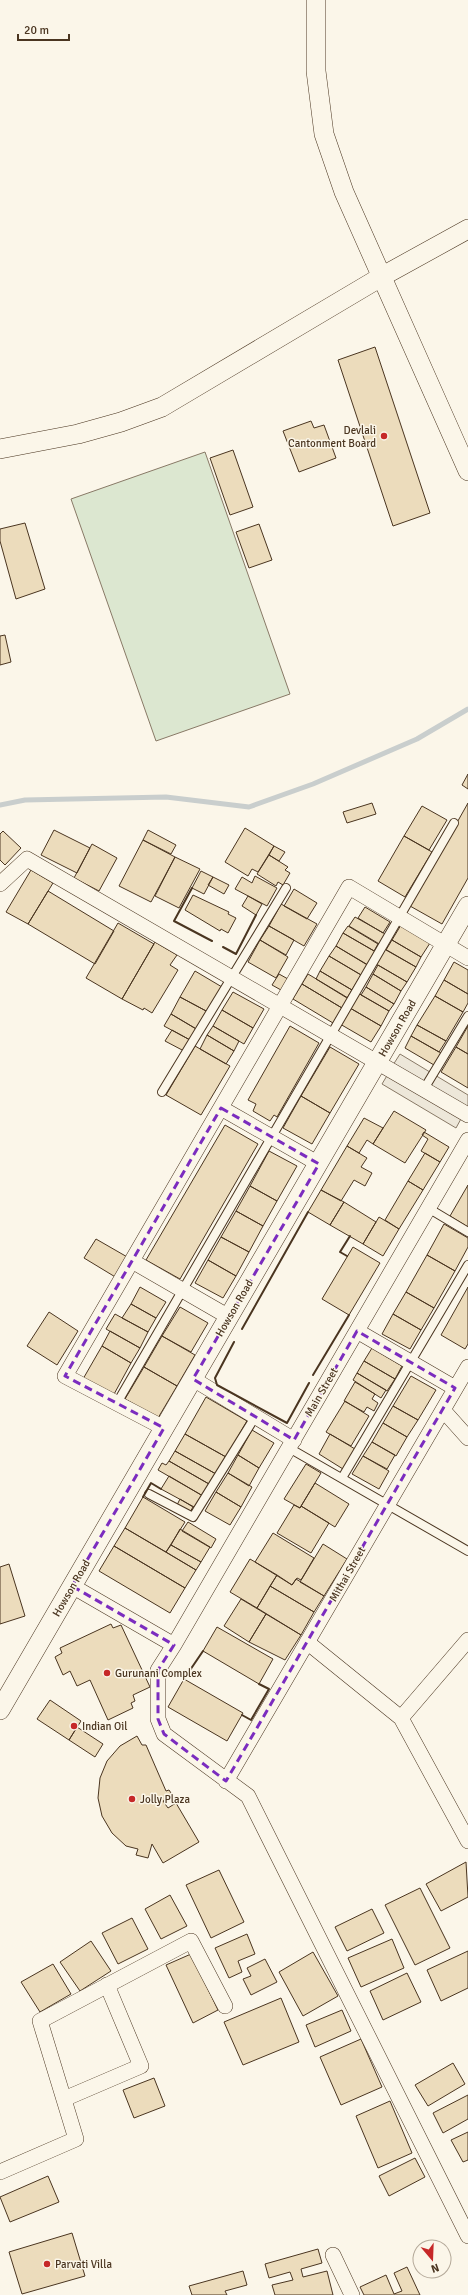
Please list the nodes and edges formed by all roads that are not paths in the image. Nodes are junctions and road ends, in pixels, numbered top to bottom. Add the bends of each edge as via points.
1 (316, 0) edge
2 (468, 229) edge
3 (381, 277) junction
4 (0, 449) edge
5 (468, 471) edge
6 (454, 823) dead end
7 (0, 884) edge
8 (286, 888) dead end
9 (468, 906) edge
10 (399, 918) junction
11 (446, 945) junction
12 (468, 958) edge
13 (232, 978) junction
14 (280, 1006) junction
15 (468, 1016) edge
16 (330, 1036) junction
17 (378, 1062) junction
18 (424, 1089) junction
19 (162, 1092) dead end
20 (221, 1108) junction
21 (468, 1115) edge
22 (272, 1137) junction
23 (468, 1140) edge
24 (318, 1164) junction
25 (428, 1208) junction
26 (468, 1232) edge
27 (132, 1261) junction
28 (468, 1265) edge
29 (182, 1290) junction
30 (229, 1318) junction
31 (357, 1331) junction
32 (411, 1363) junction
33 (468, 1367) edge
34 (193, 1379) junction
35 (455, 1388) junction
36 (117, 1403) junction
37 (443, 1410) junction
38 (255, 1417) junction
39 (164, 1428) junction
40 (468, 1438) edge
41 (291, 1444) junction
42 (342, 1478) junction
43 (149, 1494) dead end
44 (387, 1504) junction
45 (468, 1551) edge
46 (72, 1586) junction
47 (468, 1640) edge
48 (307, 1642) junction
49 (174, 1645) junction
50 (0, 1710) edge
51 (401, 1718) junction
52 (226, 1781) junction
53 (468, 1841) edge
54 (107, 1985) junction
55 (225, 2006) dead end
56 (64, 2099) junction
57 (0, 2172) edge
58 (468, 2236) edge
59 (333, 2255) dead end
60 (352, 2295) edge

1 - 3 street via 316,71 324,134 344,192
2 - 3 street
3 - 4 street via 162,406 121,422 78,434
3 - 5 street
6 - 10 lane
7 - 13 street via 27,858
8 - 13 lane
9 - 11 street, Howson Road
10 - 11 street
10 - 14 street via 348,887
10 - 16 lane
11 - 12 street
11 - 17 street, Howson Road
13 - 14 street
13 - 19 lane
14 - 16 street
14 - 20 street
15 - 18 lane
16 - 17 street
16 - 22 lane
17 - 18 street
17 - 24 street, Howson Road
18 - 21 street
20 - 22 street
20 - 27 street
22 - 24 street
22 - 29 lane
23 - 25 street, Main Street
24 - 30 street, Howson Road
25 - 26 lane
25 - 31 street, Main Street
27 - 29 street
27 - 36 street via 65,1376
28 - 32 lane
29 - 30 street
29 - 36 lane
30 - 34 street, Howson Road
31 - 32 street
31 - 41 street, Main Street
32 - 35 street
32 - 42 lane
33 - 35 street, Mithai Street
34 - 38 street
34 - 39 street, Howson Road
35 - 37 street, Mithai Street
36 - 39 street
37 - 40 street
37 - 44 street, Mithai Street
38 - 41 street
38 - 43 lane via 193,1517
39 - 46 street, Howson Road
41 - 42 lane
41 - 49 street, Main Street
42 - 44 lane
44 - 45 lane
44 - 48 street, Mithai Street
46 - 49 street
46 - 50 street, Howson Road
47 - 51 street
48 - 51 street
48 - 52 street, Mithai Street
49 - 52 street, Main Street via 158,1670 158,1719 164,1734
51 - 53 street
52 - 58 street, Main Street via 248,1796
54 - 55 street via 191,1941
54 - 56 street via 40,2021
54 - 56 street via 141,2066
56 - 57 street via 76,2139
59 - 60 street

